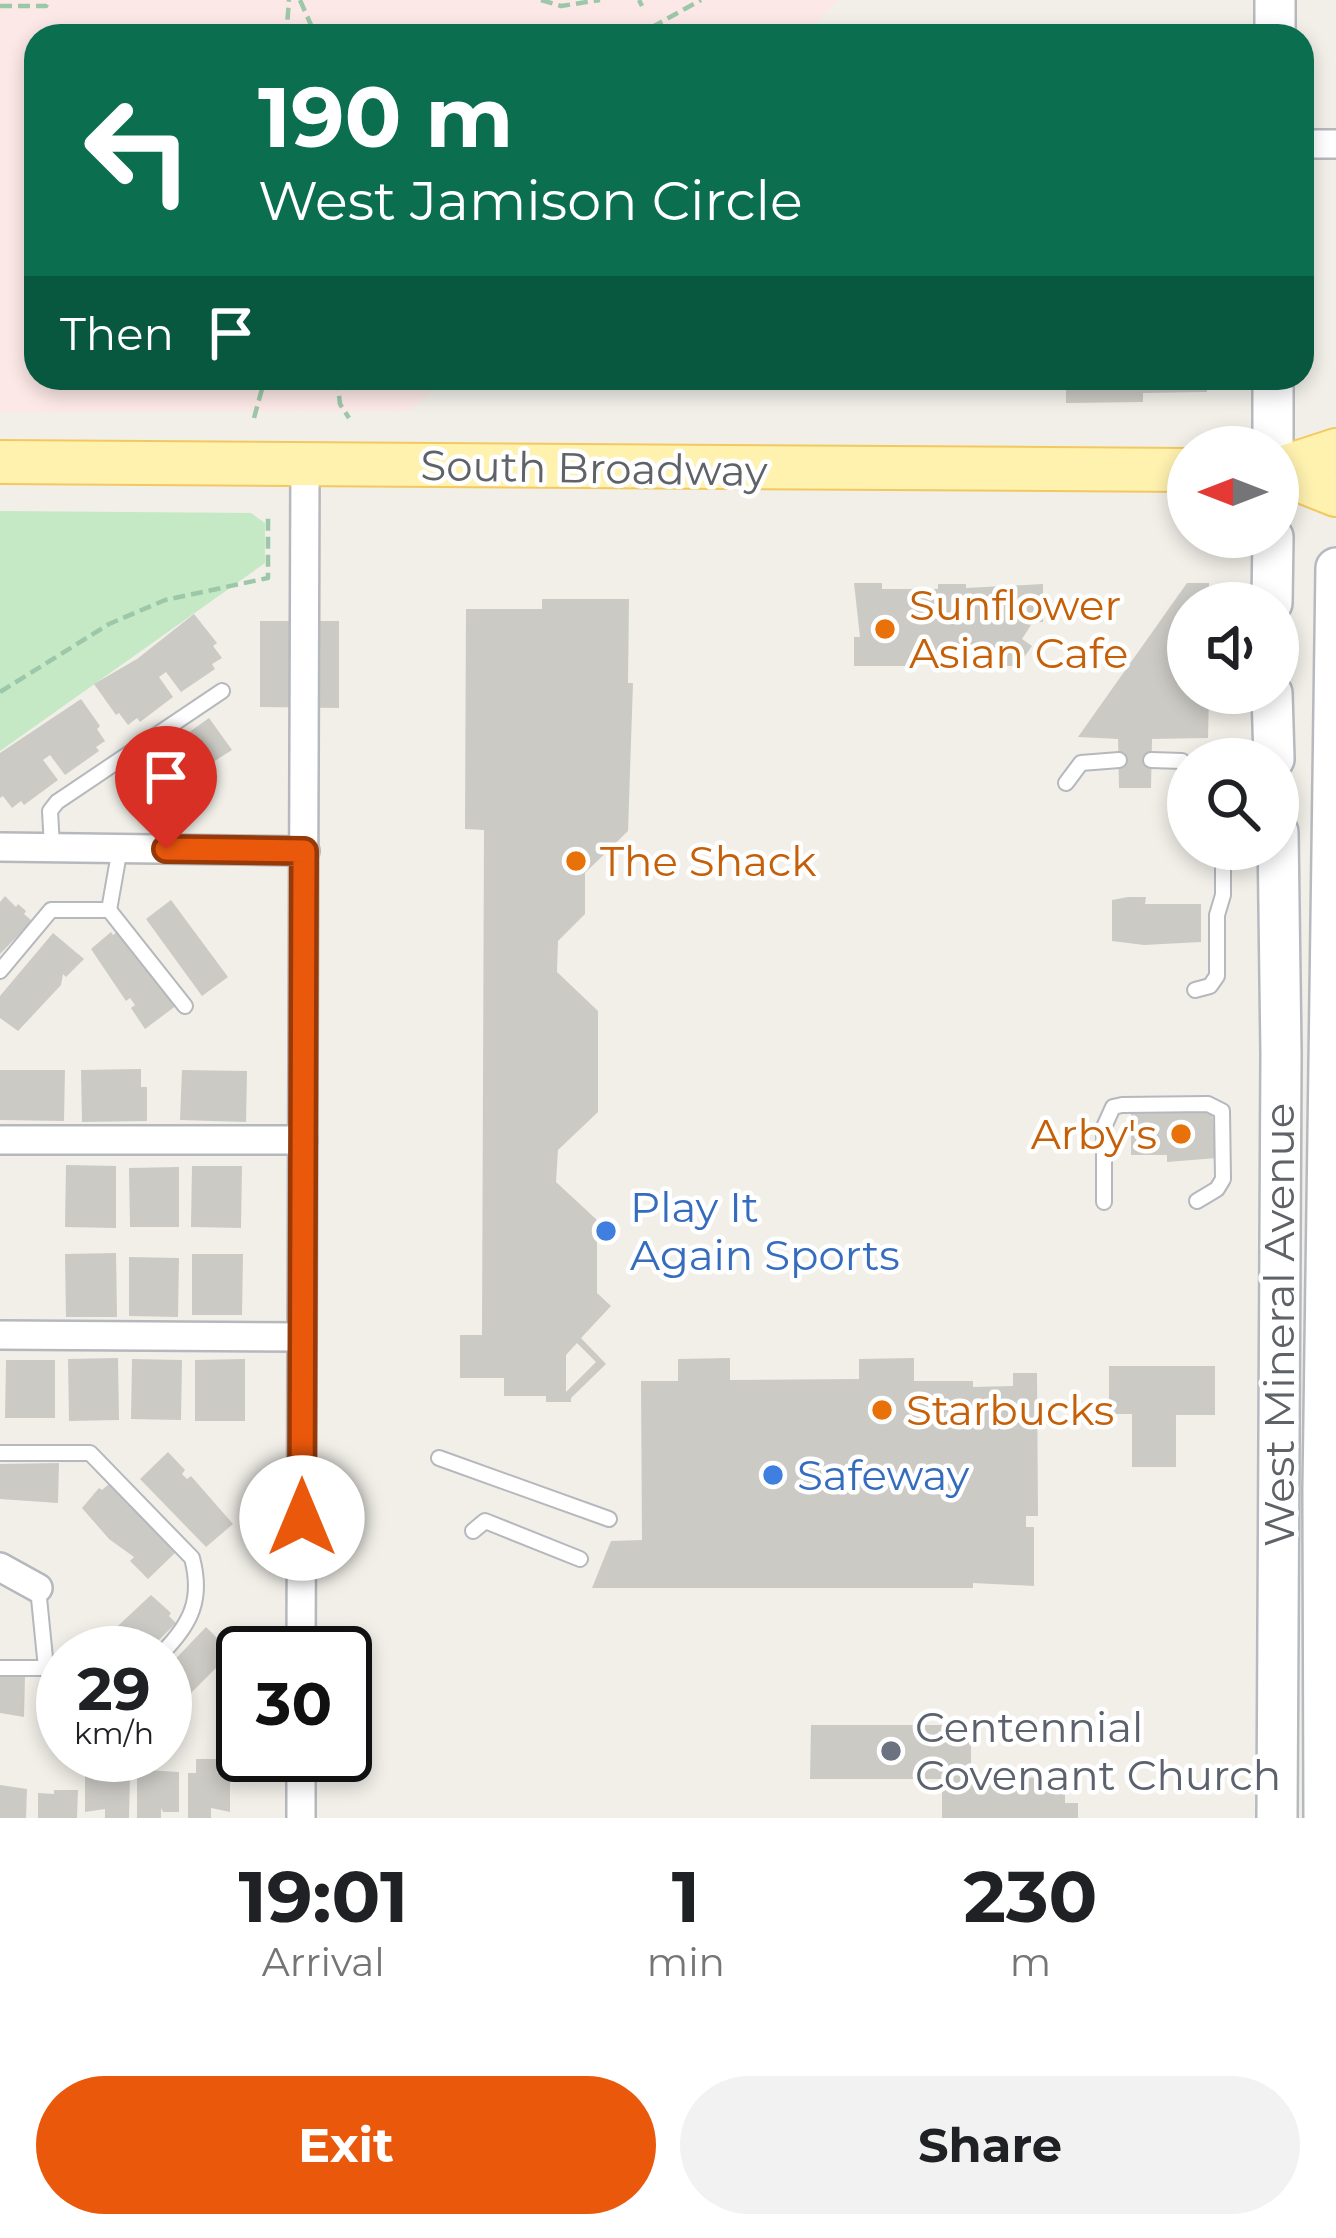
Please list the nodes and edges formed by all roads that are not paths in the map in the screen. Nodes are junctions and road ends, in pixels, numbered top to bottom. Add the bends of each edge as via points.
1 (1273, 390) edge
2 (1273, 426) edge
3 (1336, 450) edge
4 (0, 462) edge
5 (1299, 463) edge
6 (305, 464) junction
7 (1167, 470) edge
8 (1299, 480) edge
9 (1336, 495) edge
10 (1336, 568) edge
11 (1335, 650) edge
12 (222, 691) dead end
13 (1118, 760) dead end
14 (1151, 760) dead end
15 (1167, 761) edge
16 (1066, 784) dead end
17 (0, 847) edge
18 (52, 847) junction
19 (120, 848) junction
20 (304, 851) junction
21 (1223, 870) edge
22 (1278, 870) edge
23 (109, 910) junction
24 (0, 970) edge
25 (1195, 990) dead end
26 (185, 1006) dead end
27 (0, 1140) edge
28 (303, 1140) junction
29 (1197, 1201) dead end
30 (1104, 1202) dead end
31 (0, 1335) edge
32 (302, 1337) junction
33 (0, 1454) edge
34 (439, 1458) dead end
35 (1277, 1508) junction
36 (1329, 1508) edge
37 (609, 1519) dead end
38 (472, 1531) dead end
39 (580, 1558) dead end
40 (0, 1567) edge
41 (38, 1588) joint
42 (42, 1626) edge
43 (186, 1626) edge
44 (301, 1626) edge
45 (0, 1668) edge
46 (36, 1668) edge
47 (301, 1782) edge
48 (301, 1818) edge
49 (1277, 1818) edge
50 (1324, 1818) edge

1 - 2 main road
3 - 5 main road
4 - 6 main road, South Broadway
6 - 7 main road, South Broadway
6 - 20 street
8 - 9 main road
10 - 11 main road, West Mineral Avenue
11 - 36 main road, West Mineral Avenue
12 - 18 lane via 57,802
13 - 16 lane via 1081,763
14 - 15 lane
17 - 18 street
18 - 19 street
19 - 20 street
19 - 23 lane
20 - 28 street
21 - 25 lane via 1217,976
22 - 35 main road, West Mineral Avenue
23 - 24 lane via 51,910
23 - 26 lane
27 - 28 street
28 - 32 street
29 - 30 lane via 1217,1189 1225,1169 1225,1120 1215,1105 1113,1108 1104,1127
31 - 32 street
32 - 44 street
33 - 43 lane via 90,1454 192,1558 198,1580
34 - 37 lane
35 - 36 street
35 - 49 main road, West Mineral Avenue
36 - 50 main road, West Mineral Avenue
38 - 39 lane via 485,1521
40 - 41 street
41 - 42 lane
45 - 46 lane
47 - 48 street

